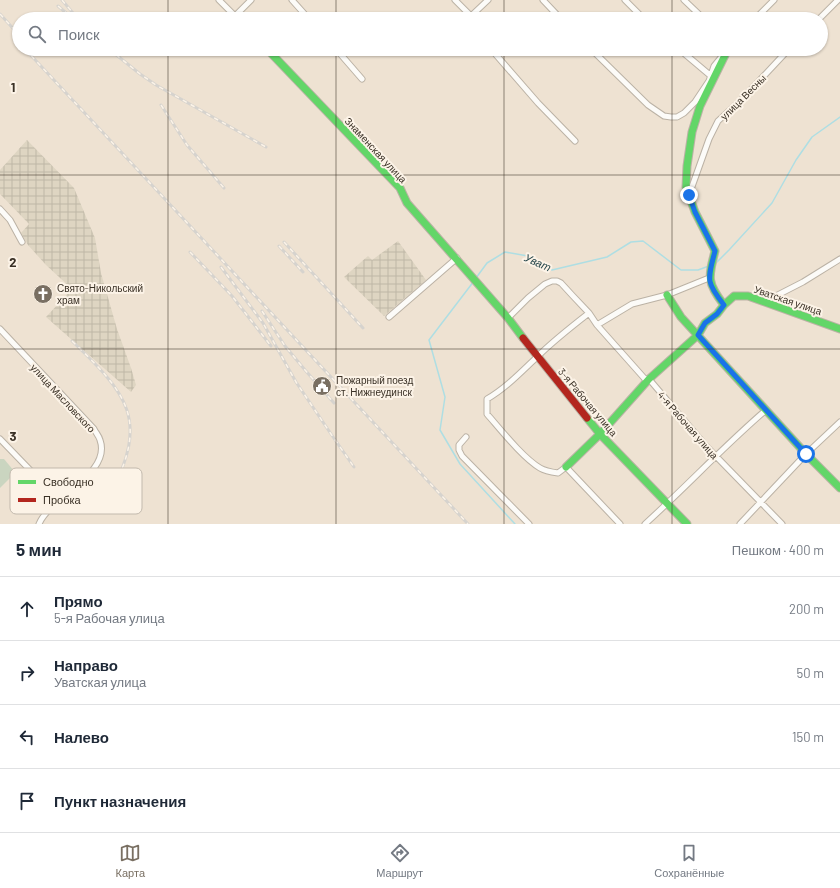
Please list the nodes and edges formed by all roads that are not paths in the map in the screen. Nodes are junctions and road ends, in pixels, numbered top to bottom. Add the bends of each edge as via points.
1 (219, 0) edge
2 (251, 0) edge
3 (292, 0) edge
4 (455, 0) edge
5 (488, 0) edge
6 (543, 0) edge
7 (625, 0) edge
8 (684, 0) edge
9 (774, 0) edge
10 (838, 0) edge
11 (231, 12) edge
12 (240, 12) edge
13 (303, 12) edge
14 (466, 12) edge
15 (477, 12) edge
16 (554, 12) edge
17 (637, 12) edge
18 (697, 12) edge
19 (762, 12) edge
20 (826, 12) edge
21 (274, 56) edge
22 (342, 56) edge
23 (497, 56) edge
24 (598, 56) edge
25 (687, 56) edge
26 (722, 56) edge
27 (725, 56) edge
28 (782, 56) edge
29 (711, 76) junction
30 (362, 79) dead end
31 (575, 141) dead end
32 (689, 195) junction
33 (0, 208) edge
34 (22, 242) dead end
35 (457, 258) junction
36 (840, 259) edge
37 (709, 278) junction
38 (481, 287) joint
39 (667, 295) junction
40 (764, 302) junction
41 (724, 305) junction
42 (589, 313) junction
43 (389, 317) dead end
44 (508, 318) junction
45 (597, 325) junction
46 (0, 329) edge
47 (840, 329) edge
48 (698, 335) junction
49 (537, 357) junction
50 (649, 379) junction
51 (766, 410) junction
52 (840, 422) edge
53 (600, 434) junction
54 (466, 437) dead end
55 (0, 439) edge
56 (806, 454) junction
57 (715, 456) junction
58 (566, 466) junction
59 (28, 468) edge
60 (94, 468) edge
61 (840, 488) edge
62 (668, 503) junction
63 (761, 503) junction
64 (45, 514) edge
65 (39, 524) edge
66 (529, 524) edge
67 (620, 524) edge
68 (644, 524) edge
69 (687, 524) edge
70 (740, 524) edge
71 (782, 524) edge

1 - 11 street
2 - 12 street
3 - 13 street
4 - 14 street
5 - 15 street
6 - 16 street
7 - 17 street
8 - 18 street
9 - 19 street
10 - 20 street
21 - 35 street, Знаменская улица via 400,188 407,203
22 - 30 street
23 - 31 street
24 - 29 street via 648,105 664,116 677,117 684,113 695,102
25 - 29 street
26 - 29 street via 714,66
27 - 32 street via 700,106 692,132 687,166 686,187
28 - 32 street, улица Весны via 718,122 709,139
32 - 37 street via 715,251
33 - 34 street
35 - 38 street, Знаменская улица
35 - 43 street
36 - 40 street
37 - 39 street
37 - 41 street via 713,291
38 - 44 street, 3-я Рабочая улица
39 - 45 street via 632,304
39 - 48 street via 681,317
40 - 41 street, Уватская улица via 748,296 734,296
40 - 47 street, Уватская улица
41 - 48 street, Уватская улица via 705,323
42 - 44 street, 4-я Рабочая улица via 561,283 552,281 528,298
42 - 45 street, 4-я Рабочая улица
42 - 49 street
44 - 49 street, 3-я Рабочая улица
45 - 50 street, 4-я Рабочая улица via 645,379
46 - 60 street, улица Масловского via 94,429 101,450
48 - 50 street, Уватская улица
48 - 51 street
49 - 53 street, 3-я Рабочая улица
49 - 58 street via 523,372 487,399 487,414 530,461 547,471 558,473
50 - 53 street, Уватская улица
50 - 57 street, 4-я Рабочая улица
51 - 56 street
51 - 57 street
52 - 56 street
53 - 58 street, Уватская улица
53 - 62 street, 3-я Рабочая улица
54 - 66 street via 459,445 462,456
55 - 59 street
56 - 61 street
56 - 63 street
57 - 62 street
57 - 63 street, 4-я Рабочая улица
58 - 67 street
62 - 68 street
62 - 69 street, 3-я Рабочая улица
63 - 70 street
63 - 71 street, 4-я Рабочая улица
64 - 65 street, улица Масловского

